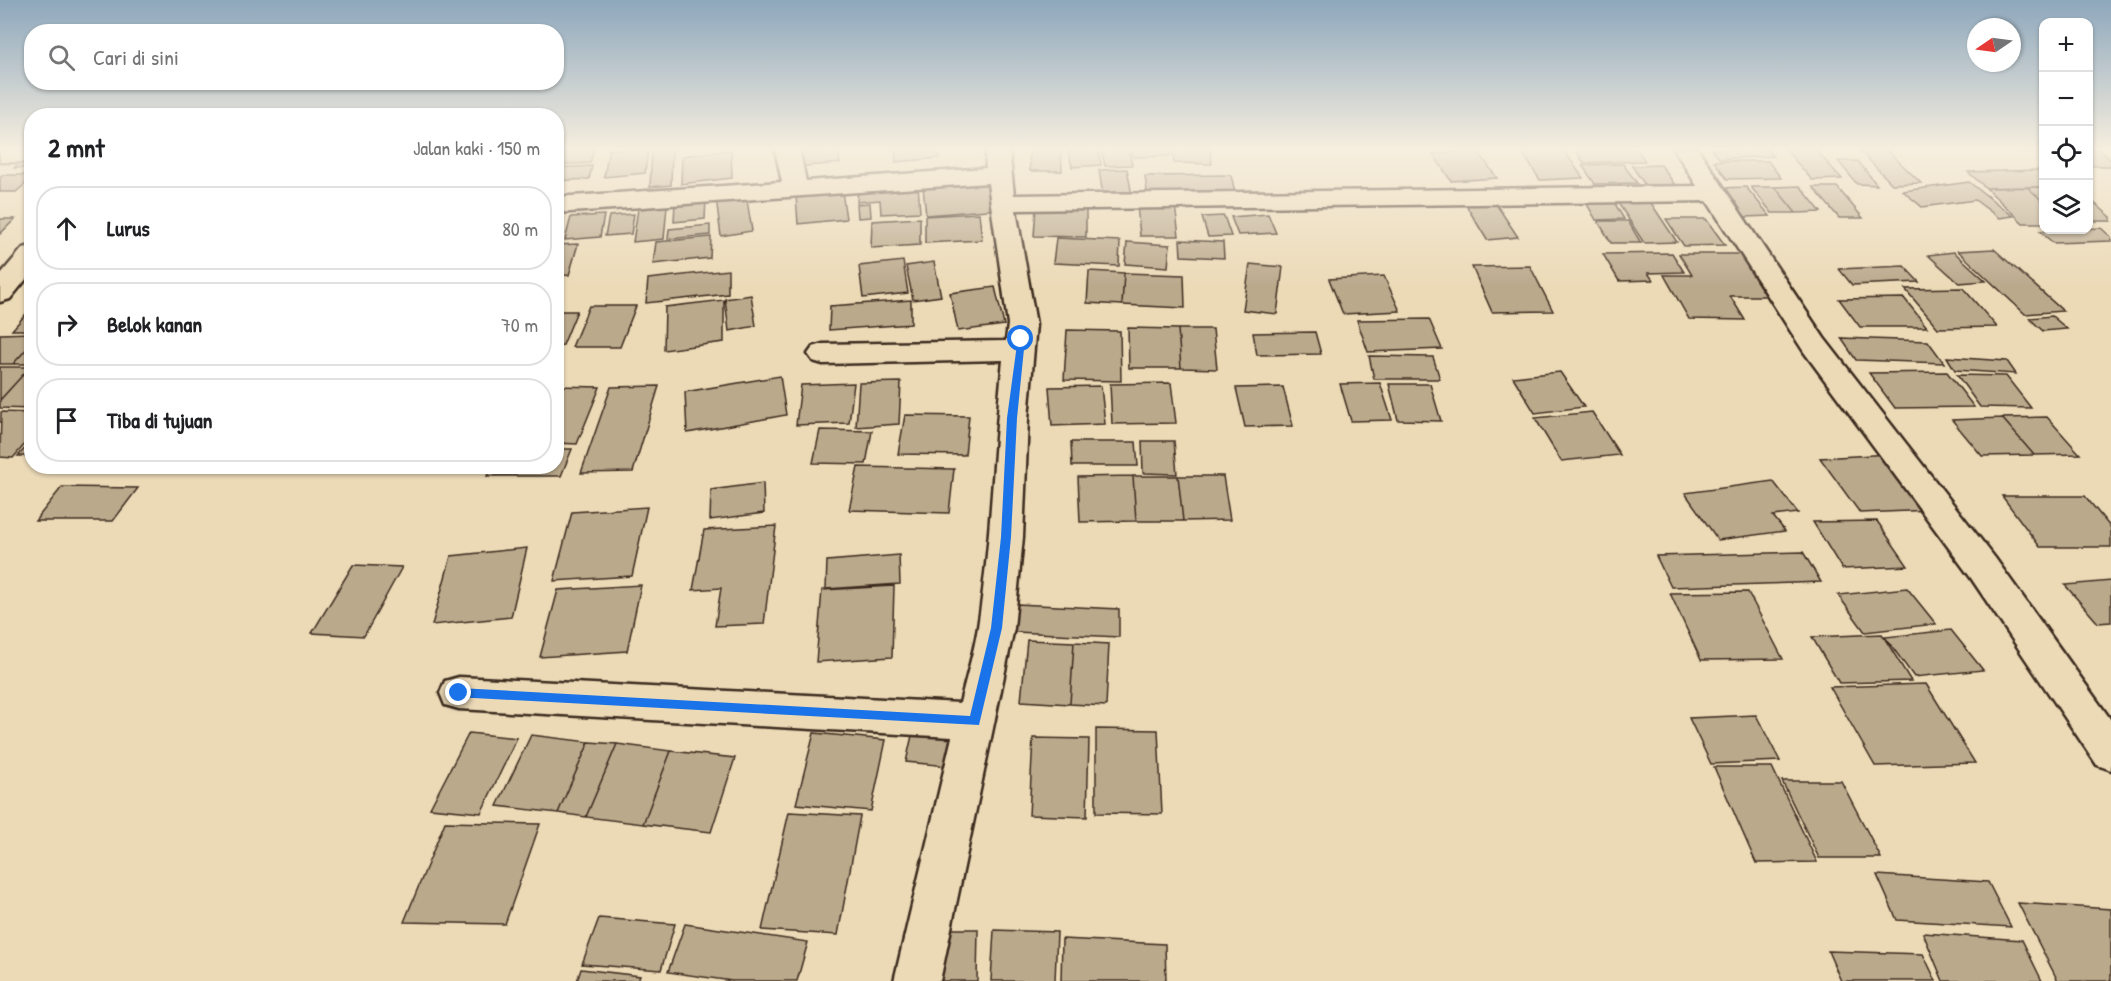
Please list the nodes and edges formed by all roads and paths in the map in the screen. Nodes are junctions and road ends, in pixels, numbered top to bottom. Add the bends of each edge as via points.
1 (720, 195) edge
2 (1002, 195) edge
3 (1716, 195) edge
4 (564, 204) edge
5 (1020, 350) junction
6 (823, 354) dead end
7 (459, 693) dead end
8 (975, 721) junction
9 (2111, 752) edge
10 (917, 981) edge

1 - 4 street
2 - 5 street via 1022,324
3 - 9 street via 1814,345 1983,568
5 - 6 street
5 - 8 street via 996,628
7 - 8 street
8 - 10 street

